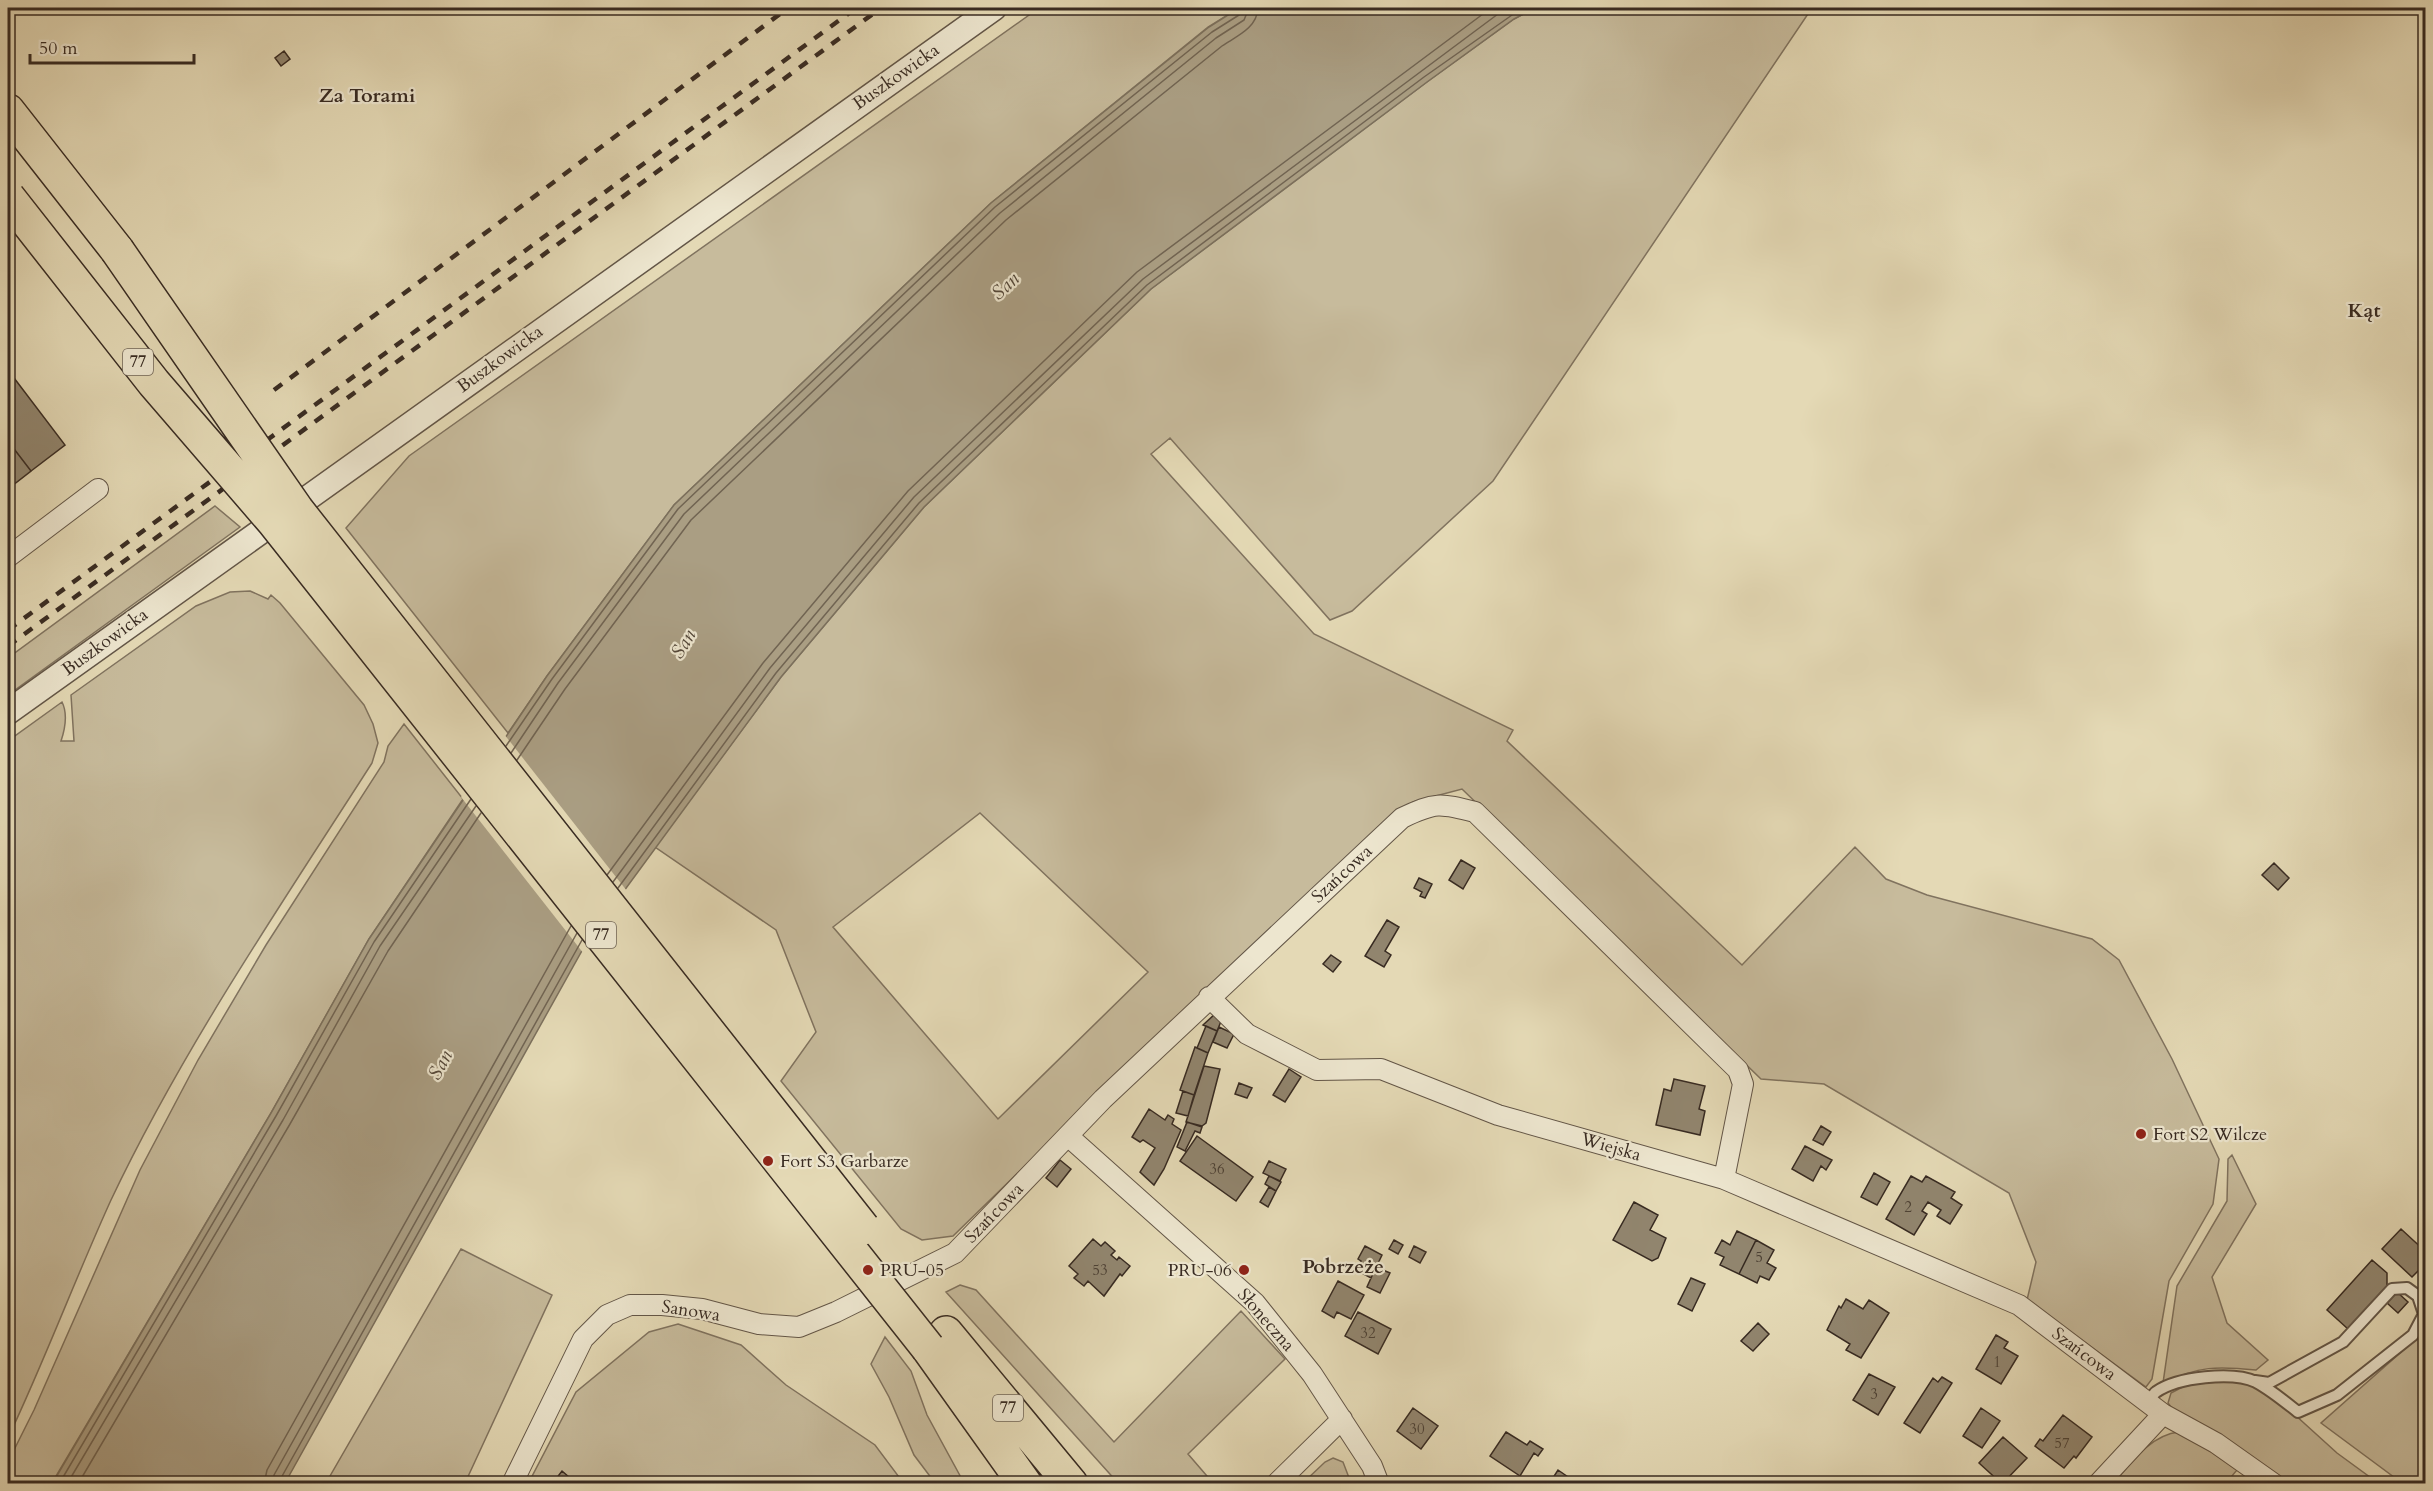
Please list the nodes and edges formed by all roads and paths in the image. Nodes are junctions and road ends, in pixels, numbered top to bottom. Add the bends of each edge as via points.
1 (994, 8) edge
2 (8, 111) edge
3 (8, 197) edge
4 (98, 489) dead end
5 (8, 557) edge
6 (8, 712) edge
7 (1209, 997) junction
8 (1068, 1136) junction
9 (1724, 1179) junction
10 (955, 1253) joint
11 (2019, 1305) joint
12 (937, 1341) junction
13 (2255, 1381) junction
14 (2156, 1409) junction
15 (1342, 1419) junction
16 (512, 1484) edge
17 (1025, 1484) edge
18 (1071, 1484) edge
19 (1276, 1484) edge
20 (1379, 1484) edge
21 (2098, 1484) edge
22 (2274, 1484) edge

1 - 6 street, Buszkowicka
2 - 12 highway, 77, bridge via 117,250 297,510
3 - 12 highway, 77, bridge via 154,383 274,522
4 - 5 street
7 - 8 street, Szańcowa
7 - 9 street, Wiejska via 1247,1034 1317,1070 1381,1069 1498,1115
7 - 9 street, Szańcowa via 1402,818 1429,805 1475,812 1738,1070 1743,1084
8 - 10 street, Szańcowa
8 - 15 street, Słoneczna via 1255,1303
9 - 11 street, Wiejska
10 - 16 street, Sanowa via 799,1327 759,1324 662,1305 630,1305 607,1315 584,1339
11 - 14 street, Szańcowa
12 - 17 highway, 77
12 - 18 highway, 77
13 - 13 lane via 2298,1412 2337,1395 2413,1335 2424,1314 2418,1296 2407,1288 2392,1289 2343,1342 2269,1383
13 - 14 lane via 2208,1377 2176,1383 2155,1393
14 - 21 street
14 - 22 street, Szańcowa via 2216,1443
15 - 19 street
15 - 20 street, Słoneczna

